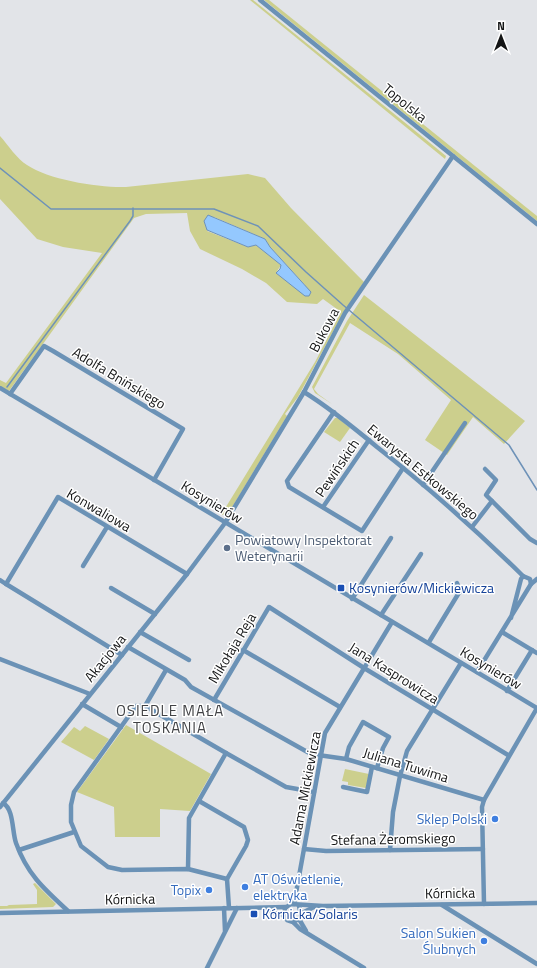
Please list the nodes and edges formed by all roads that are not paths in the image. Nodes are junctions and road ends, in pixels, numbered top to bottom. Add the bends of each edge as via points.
1 (260, 0) edge
2 (453, 156) junction
3 (537, 224) edge
4 (0, 388) edge
5 (304, 392) junction
6 (10, 394) junction
7 (334, 412) junction
8 (465, 423) dead end
9 (368, 440) junction
10 (403, 468) junction
11 (485, 470) dead end
12 (154, 480) junction
13 (424, 485) junction
14 (492, 501) junction
15 (323, 508) junction
16 (226, 523) junction
17 (107, 527) junction
18 (472, 527) junction
19 (391, 538) dead end
20 (537, 543) edge
21 (421, 554) dead end
22 (83, 566) dead end
23 (187, 574) junction
24 (523, 576) junction
25 (537, 579) edge
26 (0, 580) edge
27 (6, 584) junction
28 (457, 584) dead end
29 (531, 584) junction
30 (111, 588) dead end
31 (352, 599) junction
32 (269, 607) joint
33 (155, 614) junction
34 (381, 615) junction
35 (511, 618) junction
36 (392, 622) junction
37 (140, 632) junction
38 (502, 632) junction
39 (429, 642) junction
40 (128, 647) junction
41 (243, 650) junction
42 (532, 650) junction
43 (537, 653) edge
44 (122, 655) junction
45 (0, 660) edge
46 (189, 660) dead end
47 (461, 663) junction
48 (364, 668) junction
49 (166, 670) junction
50 (477, 672) junction
51 (507, 691) junction
52 (90, 694) junction
53 (214, 700) junction
54 (82, 704) junction
55 (145, 706) junction
56 (340, 707) junction
57 (537, 708) edge
58 (432, 710) junction
59 (121, 727) junction
60 (226, 753) junction
61 (321, 755) junction
62 (508, 755) junction
63 (346, 759) junction
64 (375, 768) junction
65 (400, 776) junction
66 (343, 787) dead end
67 (314, 792) junction
68 (484, 800) junction
69 (199, 801) junction
70 (2, 805) edge
71 (74, 832) junction
72 (304, 848) junction
73 (483, 849) junction
74 (19, 850) junction
75 (390, 850) junction
76 (188, 869) junction
77 (227, 879) junction
78 (537, 903) edge
79 (456, 904) junction
80 (484, 904) junction
81 (296, 905) junction
82 (441, 905) junction
83 (316, 906) junction
84 (286, 907) junction
85 (227, 908) junction
86 (237, 908) junction
87 (261, 908) junction
88 (68, 911) junction
89 (0, 913) edge
90 (302, 913) junction
91 (457, 914) junction
92 (284, 916) junction
93 (299, 919) junction
94 (293, 922) junction
95 (225, 931) junction
96 (307, 932) junction
97 (537, 964) edge
98 (207, 968) edge
99 (364, 968) edge

1 - 2 street, Topolska
2 - 3 street, Topolska
2 - 5 street, Bukowa via 345,313
4 - 6 street, Kosynierów
5 - 7 street, Ewarysta Estkowskiego
5 - 16 street, Bukowa
6 - 12 street, Kosynierów
6 - 12 street, Adolfa Bnińskiego via 44,346 60,355 183,429
7 - 9 street, Ewarysta Estkowskiego
7 - 15 street via 287,481 288,487
8 - 13 street
9 - 10 street, Ewarysta Estkowskiego
9 - 15 street, Pewińskich
10 - 13 street, Ewarysta Estkowskiego
10 - 15 street via 362,531
11 - 14 street via 496,480 486,495
12 - 16 street, Kosynierów
13 - 18 street, Ewarysta Estkowskiego
14 - 18 street
14 - 20 street
16 - 23 street, Akacjowa
16 - 31 street, Kosynierów
17 - 22 street
17 - 23 street, Konwaliowa
17 - 27 street, Konwaliowa via 58,497
18 - 24 street, Ewarysta Estkowskiego
19 - 31 street
21 - 34 street
23 - 33 street, Akacjowa
24 - 29 street, Ewarysta Estkowskiego via 530,578
24 - 35 street via 518,586
25 - 29 street
26 - 27 street
27 - 44 street
28 - 39 street via 462,592
29 - 35 street
30 - 33 street
31 - 34 street, Kosynierów
32 - 41 street, Mikołaja Reja
32 - 48 street, Jana Kasprowicza
33 - 37 street, Akacjowa
34 - 36 street, Kosynierów
35 - 38 street
36 - 39 street, Kosynierów
36 - 48 street, Adama Mickiewicza
37 - 40 street, Akacjowa
37 - 46 street
38 - 42 street
38 - 50 street
39 - 47 street, Kosynierów
40 - 44 street, Akacjowa
40 - 49 street, Juliana Tuwima
41 - 53 street, Mikołaja Reja
41 - 56 street
42 - 43 street
42 - 51 street
44 - 52 street, Akacjowa
45 - 52 street
47 - 50 street, Kosynierów
47 - 58 street
48 - 56 street, Adama Mickiewicza
48 - 58 street, Jana Kasprowicza
49 - 53 street, Juliana Tuwima
49 - 55 street
50 - 51 street, Kosynierów
51 - 57 street, Kosynierów
52 - 54 street, Akacjowa
53 - 61 street, Juliana Tuwima via 311,754
54 - 59 street
54 - 70 street, Akacjowa
55 - 59 street via 136,706
55 - 60 street
56 - 61 street, Adama Mickiewicza via 325,733
57 - 62 street
58 - 62 street, Jana Kasprowicza
58 - 65 street via 407,751
59 - 71 street via 74,792 71,813
60 - 67 street via 286,787
60 - 69 street
61 - 63 street, Juliana Tuwima
61 - 67 street, Adama Mickiewicza
62 - 68 street
63 - 64 street, Juliana Tuwima
63 - 64 street via 349,747 363,722 389,737
64 - 65 street, Juliana Tuwima
64 - 66 street via 367,792
65 - 68 street, Juliana Tuwima
65 - 75 street via 393,812
67 - 72 street, Adama Mickiewicza
68 - 73 street
69 - 76 street via 189,818
69 - 77 street via 244,827 247,833 246,846
70 - 74 street via 9,811
71 - 74 street
71 - 76 street via 81,846 108,867 122,870
72 - 75 street, Stefana Żeromskiego via 326,851
72 - 81 street, Adama Mickiewicza
73 - 75 street, Stefana Żeromskiego
73 - 80 street
74 - 88 street via 28,870
76 - 77 street
77 - 85 street
78 - 80 street, Kórnicka
79 - 80 street, Kórnicka
79 - 82 street, Kórnicka
79 - 91 street
81 - 83 street, Kórnicka
81 - 84 street
81 - 90 street
82 - 83 street, Kórnicka
82 - 91 street
83 - 90 street, Kórnicka
84 - 87 street, Kórnicka
84 - 92 street
85 - 86 street, Kórnicka
85 - 88 street, Kórnicka
85 - 95 street
86 - 87 street, Kórnicka
86 - 95 street
87 - 92 street, Kórnicka
88 - 89 street, Kórnicka
90 - 93 street
91 - 97 street
92 - 94 street
93 - 94 street
93 - 96 street
94 - 96 street
95 - 98 street
96 - 99 street

